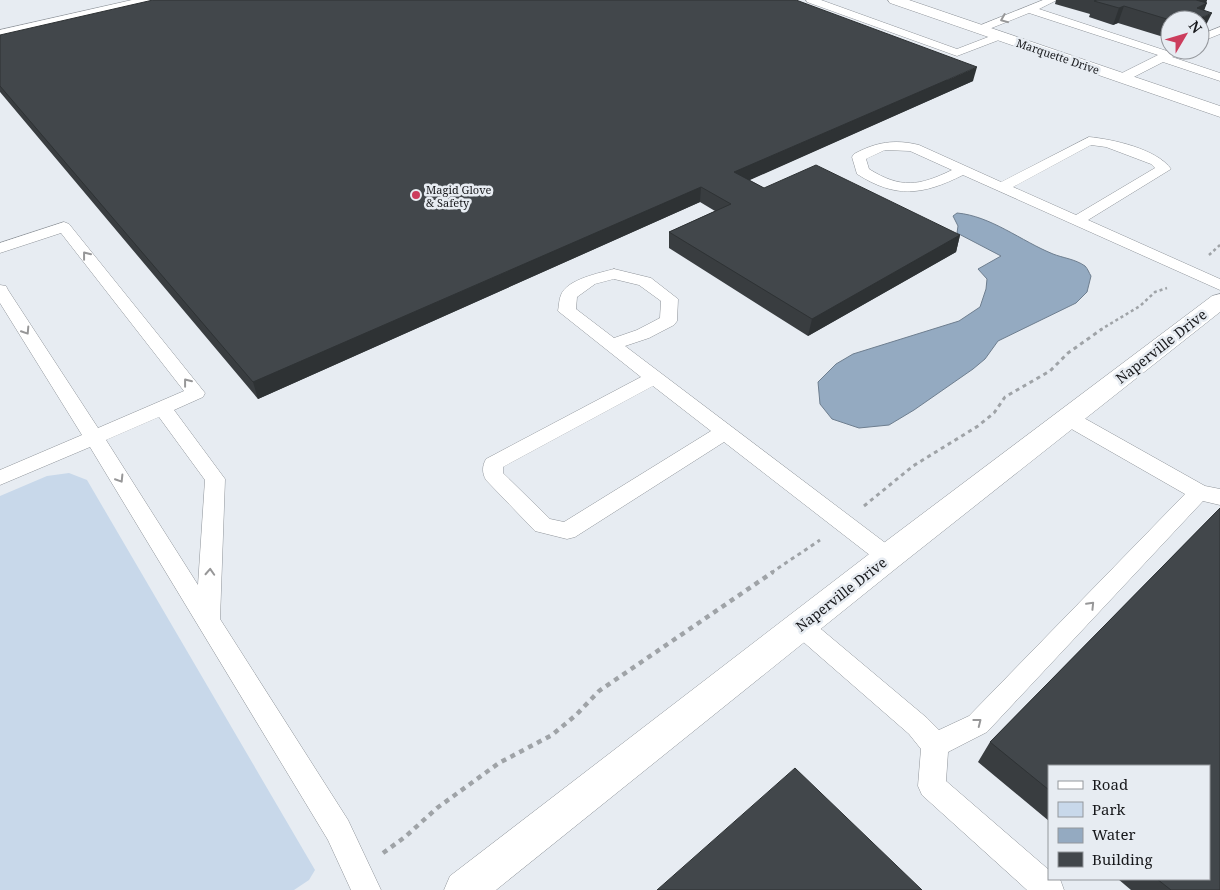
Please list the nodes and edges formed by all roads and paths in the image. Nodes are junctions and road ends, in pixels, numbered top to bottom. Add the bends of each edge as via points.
1 (146, 0) edge
2 (811, 0) edge
3 (895, 0) edge
4 (1052, 0) edge
5 (1028, 9) junction
6 (980, 29) junction
7 (0, 33) edge
8 (1000, 36) junction
9 (1160, 51) edge
10 (1160, 59) edge
11 (1182, 60) edge
12 (1220, 77) edge
13 (1122, 78) junction
14 (1220, 112) edge
15 (963, 170) junction
16 (1002, 187) junction
17 (1076, 221) junction
18 (1220, 245) edge
19 (0, 248) edge
20 (1189, 271) junction
21 (1220, 285) edge
22 (0, 290) edge
23 (1220, 301) edge
24 (611, 345) junction
25 (654, 378) junction
26 (162, 408) junction
27 (1068, 418) junction
28 (725, 432) junction
29 (94, 437) junction
30 (0, 478) edge
31 (1209, 495) edge
32 (843, 522) junction
33 (888, 557) junction
34 (208, 621) junction
35 (801, 626) junction
36 (935, 745) junction
37 (362, 881) edge
38 (475, 887) edge
39 (1049, 890) edge

1 - 7 lane
2 - 8 lane via 957,53
3 - 6 street, Marquette Drive
4 - 5 lane
5 -> 6 lane
5 - 9 lane
6 - 8 street, Marquette Drive
8 - 13 street, Marquette Drive
10 - 13 lane
11 - 12 lane
13 - 14 street, Marquette Drive
15 - 15 lane via 914,148 896,144 876,147 859,157 862,171 879,182 905,188 926,186
15 - 16 lane
16 - 17 lane
16 - 17 lane via 1089,142 1108,143 1156,161 1164,169
17 - 20 lane
18 - 20 path
26 -> 19 lane via 196,393 64,227
20 - 21 lane
20 - 32 path via 1169,287 1155,292 1140,306 1094,333 1050,371 1005,397 994,413 978,426 913,466
22 -> 29 lane
23 - 27 street, Naperville Drive
24 - 24 lane via 567,311 569,295 589,280 614,274 645,280 670,299 668,321
24 - 25 lane
25 - 28 lane
25 - 28 lane via 493,464 493,475 543,525 567,531
26 - 29 lane
34 -> 26 lane via 215,479
27 - 31 lane
27 - 33 street, Naperville Drive
28 - 32 lane
29 - 30 lane
29 -> 34 lane
36 -> 31 lane via 978,724
32 - 33 lane
32 - 37 path via 599,691 552,735 499,764 437,808
33 - 35 street, Naperville Drive
34 - 37 lane via 338,830
35 - 36 lane via 918,726
35 - 38 street, Naperville Drive
36 - 39 lane via 932,786

